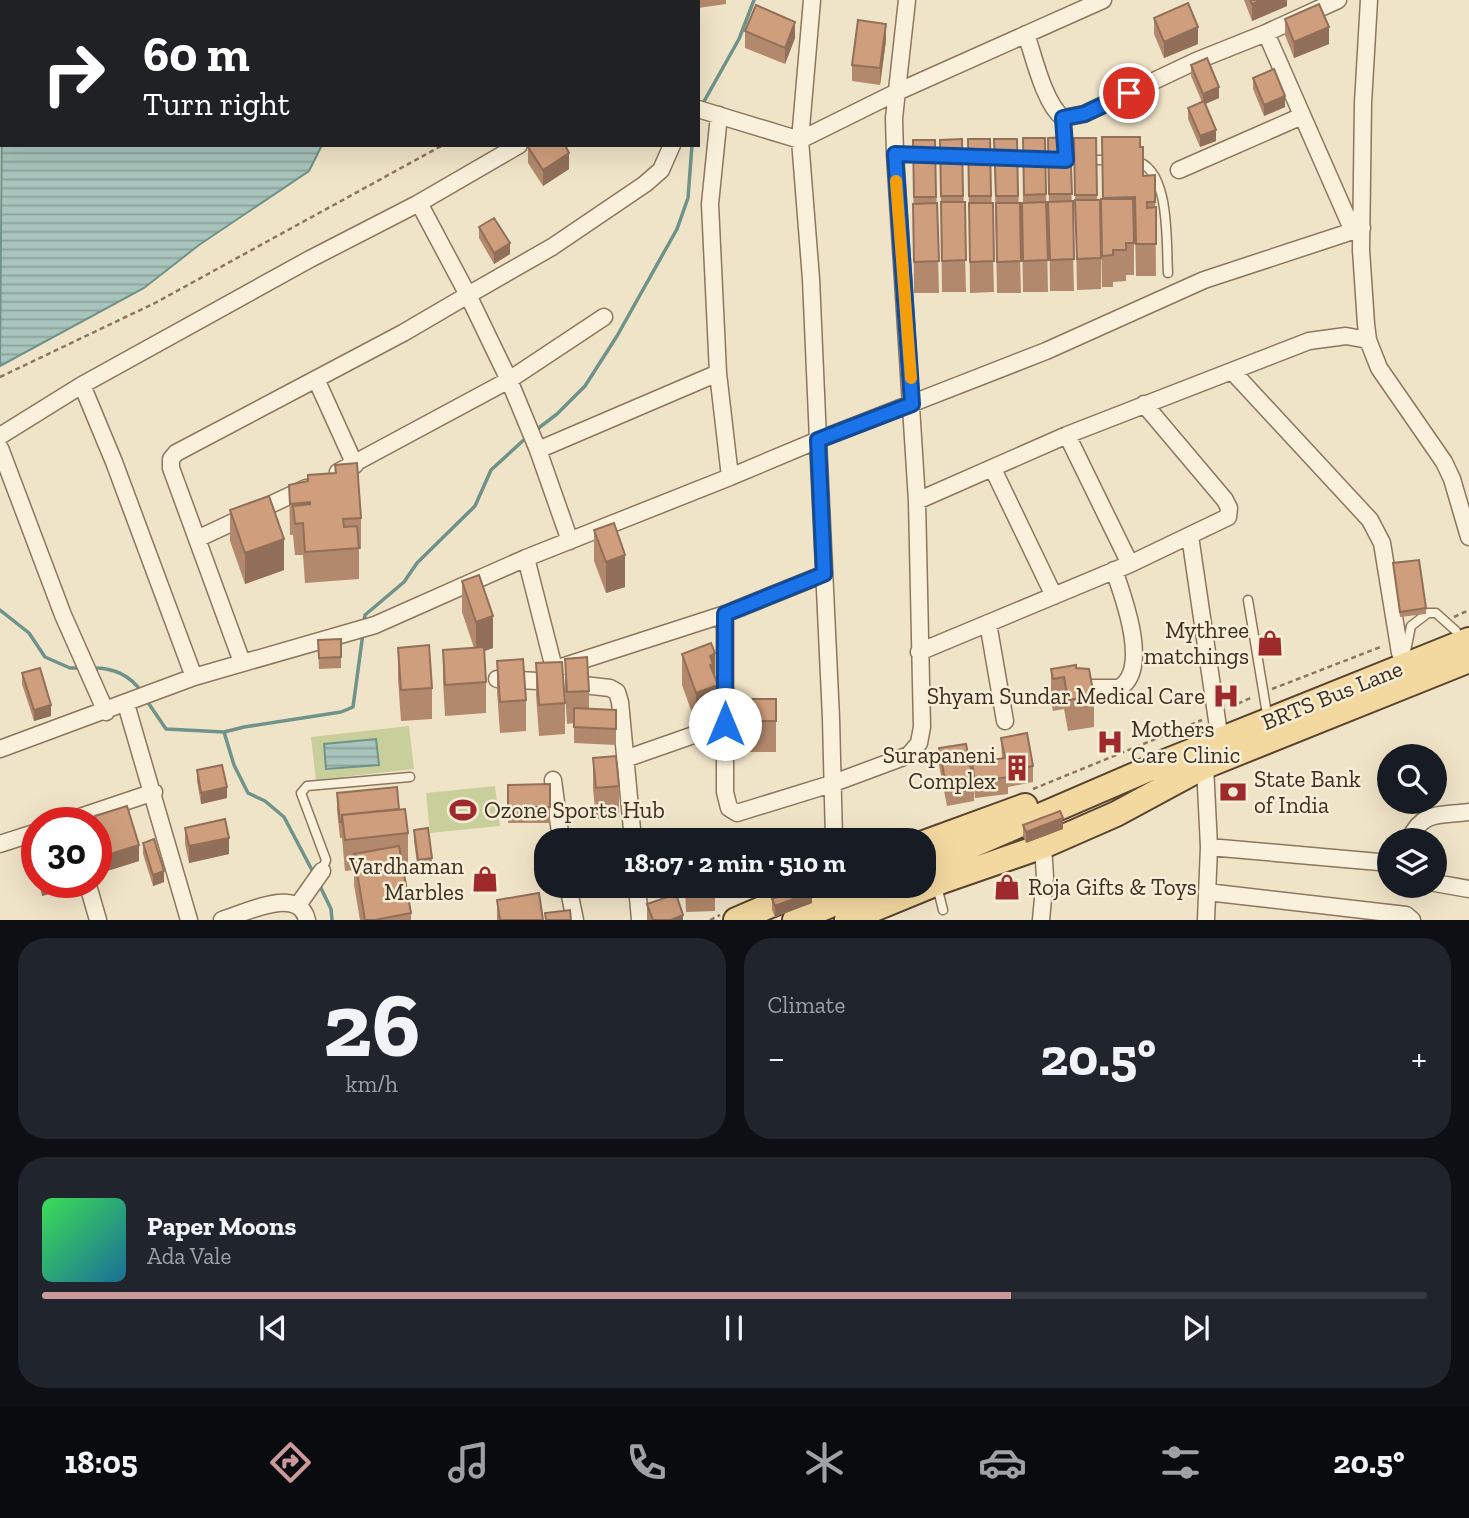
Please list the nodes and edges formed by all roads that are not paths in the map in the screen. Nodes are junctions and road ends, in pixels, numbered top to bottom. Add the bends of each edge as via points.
1 (812, 0) edge
2 (907, 0) edge
3 (1103, 0) edge
4 (1338, 0) edge
5 (1369, 0) edge
6 (1266, 33) junction
7 (1026, 34) junction
8 (897, 92) junction
9 (711, 112) edge
10 (1302, 116) junction
11 (1063, 118) junction
12 (800, 140) junction
13 (516, 147) edge
14 (670, 147) edge
15 (895, 154) junction
16 (1040, 159) edge
17 (1059, 160) joint
18 (1117, 160) edge
19 (1128, 161) edge
20 (1179, 170) dead end
21 (419, 203) junction
22 (1357, 230) junction
23 (1168, 273) dead end
24 (468, 295) junction
25 (604, 317) dead end
26 (1368, 340) junction
27 (1232, 370) junction
28 (718, 373) junction
29 (316, 379) junction
30 (509, 380) junction
31 (82, 385) junction
32 (912, 404) junction
33 (1144, 404) junction
34 (1067, 435) junction
35 (0, 436) edge
36 (818, 440) junction
37 (536, 445) junction
38 (0, 448) edge
39 (355, 465) junction
40 (993, 469) junction
41 (730, 477) junction
42 (917, 501) junction
43 (1190, 536) junction
44 (1469, 537) edge
45 (197, 538) junction
46 (570, 541) junction
47 (526, 558) junction
48 (1130, 564) junction
49 (1114, 570) junction
50 (824, 574) junction
51 (1054, 596) junction
52 (1248, 600) dead end
53 (725, 614) junction
54 (988, 623) junction
55 (1461, 626) edge
56 (1401, 648) junction
57 (919, 652) junction
58 (1469, 660) edge
59 (242, 662) junction
60 (556, 676) junction
61 (194, 677) junction
62 (497, 679) edge
63 (1058, 688) edge
64 (1265, 700) junction
65 (131, 702) junction
66 (106, 712) junction
67 (1005, 720) dead end
68 (1217, 720) junction
69 (725, 724) junction
70 (0, 749) edge
71 (625, 759) junction
72 (1205, 766) junction
73 (410, 777) dead end
74 (553, 780) dead end
75 (831, 784) junction
76 (154, 792) junction
77 (111, 807) edge
78 (1469, 812) edge
79 (559, 828) edge
80 (632, 828) edge
81 (833, 828) edge
82 (1415, 828) edge
83 (936, 834) edge
84 (21, 837) edge
85 (0, 844) edge
86 (1043, 846) junction
87 (1209, 847) junction
88 (1377, 862) edge
89 (322, 871) joint
90 (936, 871) edge
91 (936, 873) edge
92 (1447, 885) edge
93 (1469, 889) edge
94 (936, 891) edge
95 (1207, 892) junction
96 (92, 898) edge
97 (571, 898) edge
98 (638, 898) edge
99 (786, 898) edge
100 (866, 898) edge
101 (298, 905) junction
102 (847, 905) edge
103 (943, 910) dead end
104 (98, 919) edge
105 (189, 919) edge
106 (222, 919) edge
107 (307, 919) edge
108 (575, 919) edge
109 (640, 919) edge
110 (736, 919) edge
111 (795, 919) edge
112 (1041, 919) edge
113 (1206, 919) edge
114 (1412, 919) edge

1 - 12 street
2 - 8 street
3 - 7 street
4 - 6 street
5 - 22 street
6 - 10 street
6 - 11 street via 1084,114
7 - 8 street
7 - 11 street via 1049,99
8 - 12 street
8 - 15 street
9 - 12 street
9 - 28 street
10 - 20 street
10 - 22 street
11 - 17 street
12 - 36 street
13 - 21 street
14 - 24 street via 661,170 645,184 552,247
15 - 16 lane
15 - 32 street
17 - 18 lane
19 - 23 lane via 1150,168 1158,183
21 - 24 street
21 - 31 street
22 - 26 street
22 - 32 street via 1203,280 1046,351
24 - 29 street
24 - 30 street
25 - 30 street
26 - 27 street via 1346,336 1316,340
26 - 44 street via 1378,368 1444,462
27 - 33 street
27 - 56 street via 1370,520 1382,543
28 - 37 street
28 - 41 street
29 - 39 street
29 - 45 street via 172,456 171,468
30 - 37 street
30 - 39 street
31 - 35 street
31 - 61 street
32 - 36 street
32 - 42 street
33 - 34 street
33 - 43 street via 1228,505 1230,514 1225,520
34 - 40 street
34 - 48 street
36 - 41 street
36 - 50 street
37 - 46 street
38 - 66 street via 63,615
39 - 45 street
40 - 42 street
40 - 51 street
41 - 46 street
42 - 57 street
43 - 48 street
43 - 68 street
45 - 59 street
46 - 47 street
47 - 59 street via 372,626
47 - 60 street
48 - 49 street
49 - 51 street
49 - 63 street via 1131,625 1129,679 1119,688
50 - 53 street
50 - 75 street
51 - 54 street
52 - 64 lane
53 - 60 street
53 - 69 street
54 - 57 street
54 - 67 street
55 - 56 main road
55 - 90 main road, BRTS Bus Lane
56 - 64 main road
57 - 75 street via 922,727 917,748
58 - 72 main road
59 - 61 street
60 - 62 street
60 - 71 street via 617,692
61 - 65 street
64 - 68 main road
65 - 66 street
65 - 76 street
66 - 70 street
68 - 83 main road via 1030,804
69 - 71 street
69 - 75 street via 725,792 733,811 743,812
71 - 80 street
72 - 86 main road via 1116,814
72 - 87 street
73 - 89 lane via 307,786 301,793 326,859
74 - 79 street
75 - 81 street
76 - 77 street
76 - 105 street
78 - 82 street via 1425,818
84 - 85 street
86 - 91 main road
86 - 112 street
87 - 88 street
87 - 95 street
89 - 101 street
92 - 93 street
94 - 103 lane
95 - 113 street
95 - 114 street
96 - 104 street
97 - 108 street
98 - 109 street
99 - 110 main road
100 - 102 main road
101 - 106 street via 285,900
101 - 107 street
102 - 111 main road

